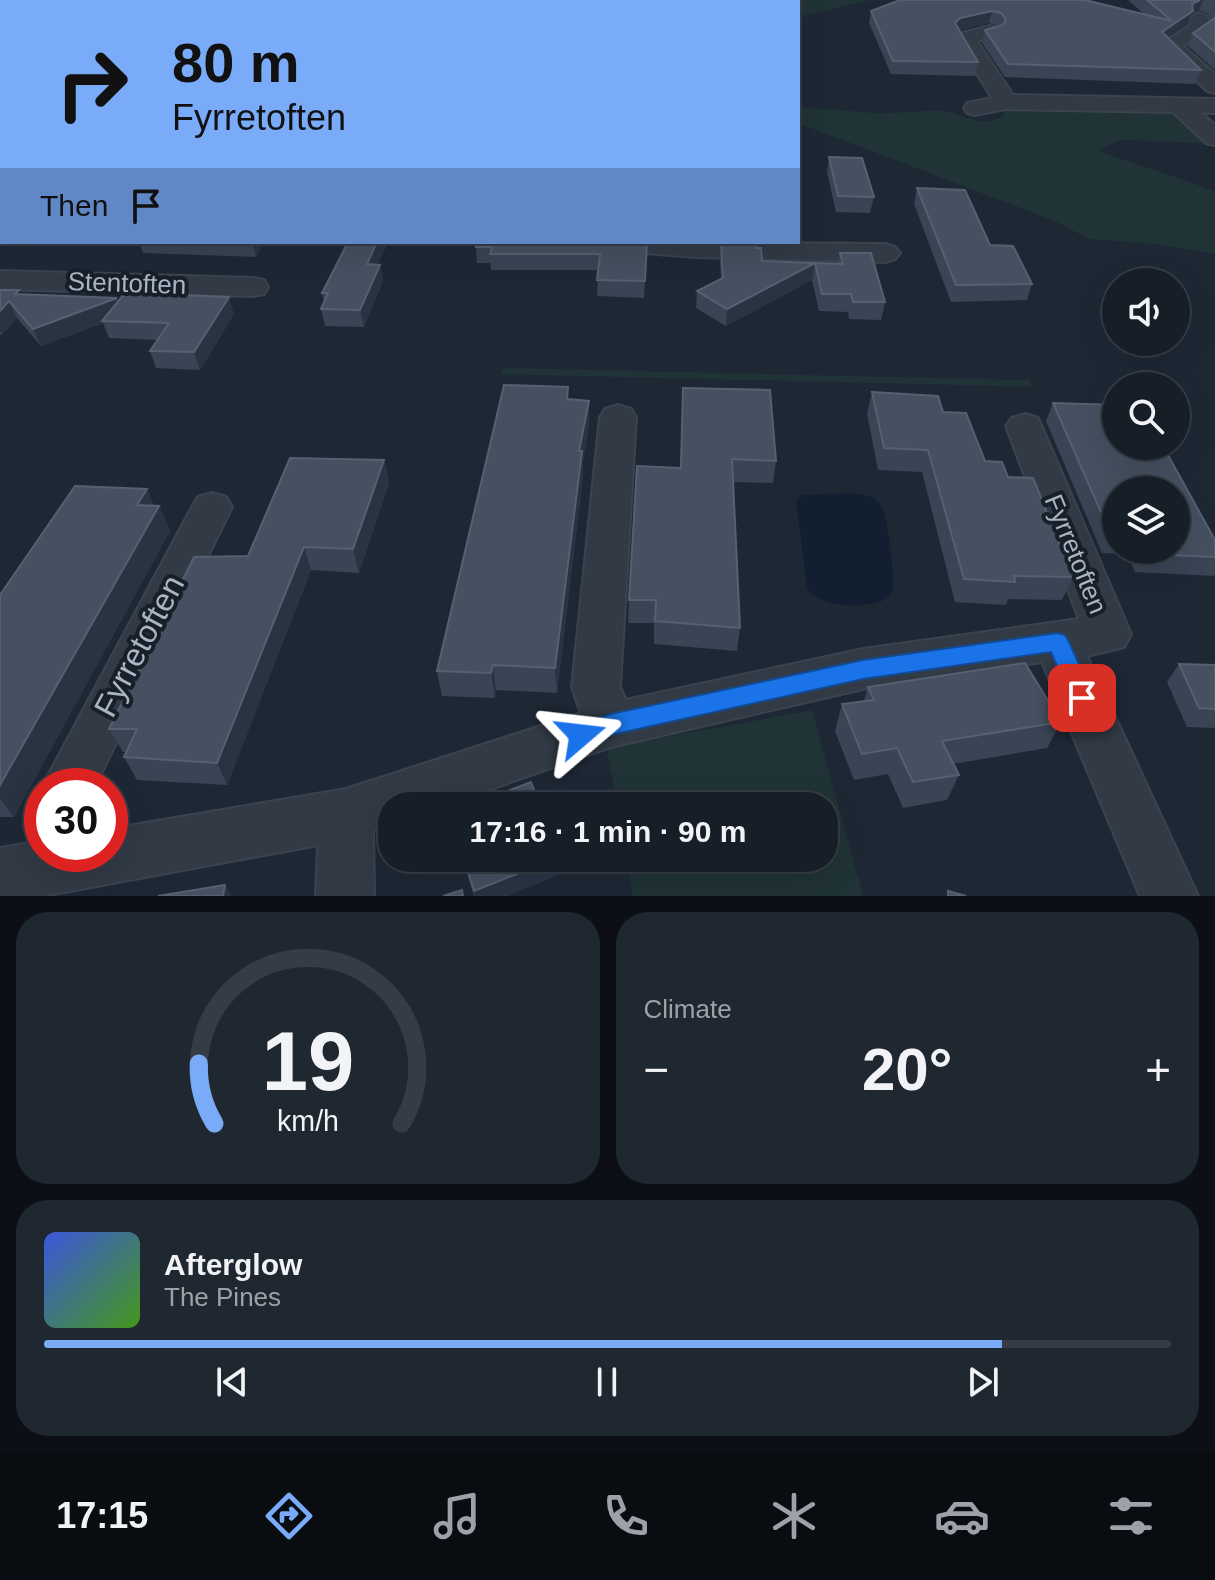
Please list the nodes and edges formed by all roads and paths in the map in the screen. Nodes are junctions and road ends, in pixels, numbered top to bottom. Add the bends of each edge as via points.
1 (1198, 19) edge
2 (990, 32) edge
3 (1215, 86) edge
4 (1006, 102) junction
5 (1180, 106) junction
6 (1215, 106) edge
7 (975, 108) dead end
8 (1215, 138) edge
9 (644, 244) edge
10 (885, 253) dead end
11 (0, 280) edge
12 (253, 287) dead end
13 (618, 417) dead end
14 (1025, 426) dead end
15 (212, 507) dead end
16 (1057, 642) junction
17 (611, 725) junction
18 (77, 768) edge
19 (346, 814) junction
20 (128, 850) edge
21 (345, 896) edge
22 (1169, 896) edge

1 - 3 street via 1204,25 1170,45
2 - 4 street via 965,38
4 - 5 street
4 - 7 street
5 - 6 street
5 - 8 street
9 - 10 street
11 - 12 street, Stentoften
13 - 17 street via 596,687
14 - 16 street, Fyrretoften via 1108,634
15 - 18 street, Fyrretoften
16 - 17 street, Fyrretoften via 863,669
16 - 22 street, Fyrretoften
17 - 19 street, Fyrretoften
19 - 20 street, Fyrretoften
19 - 21 street

